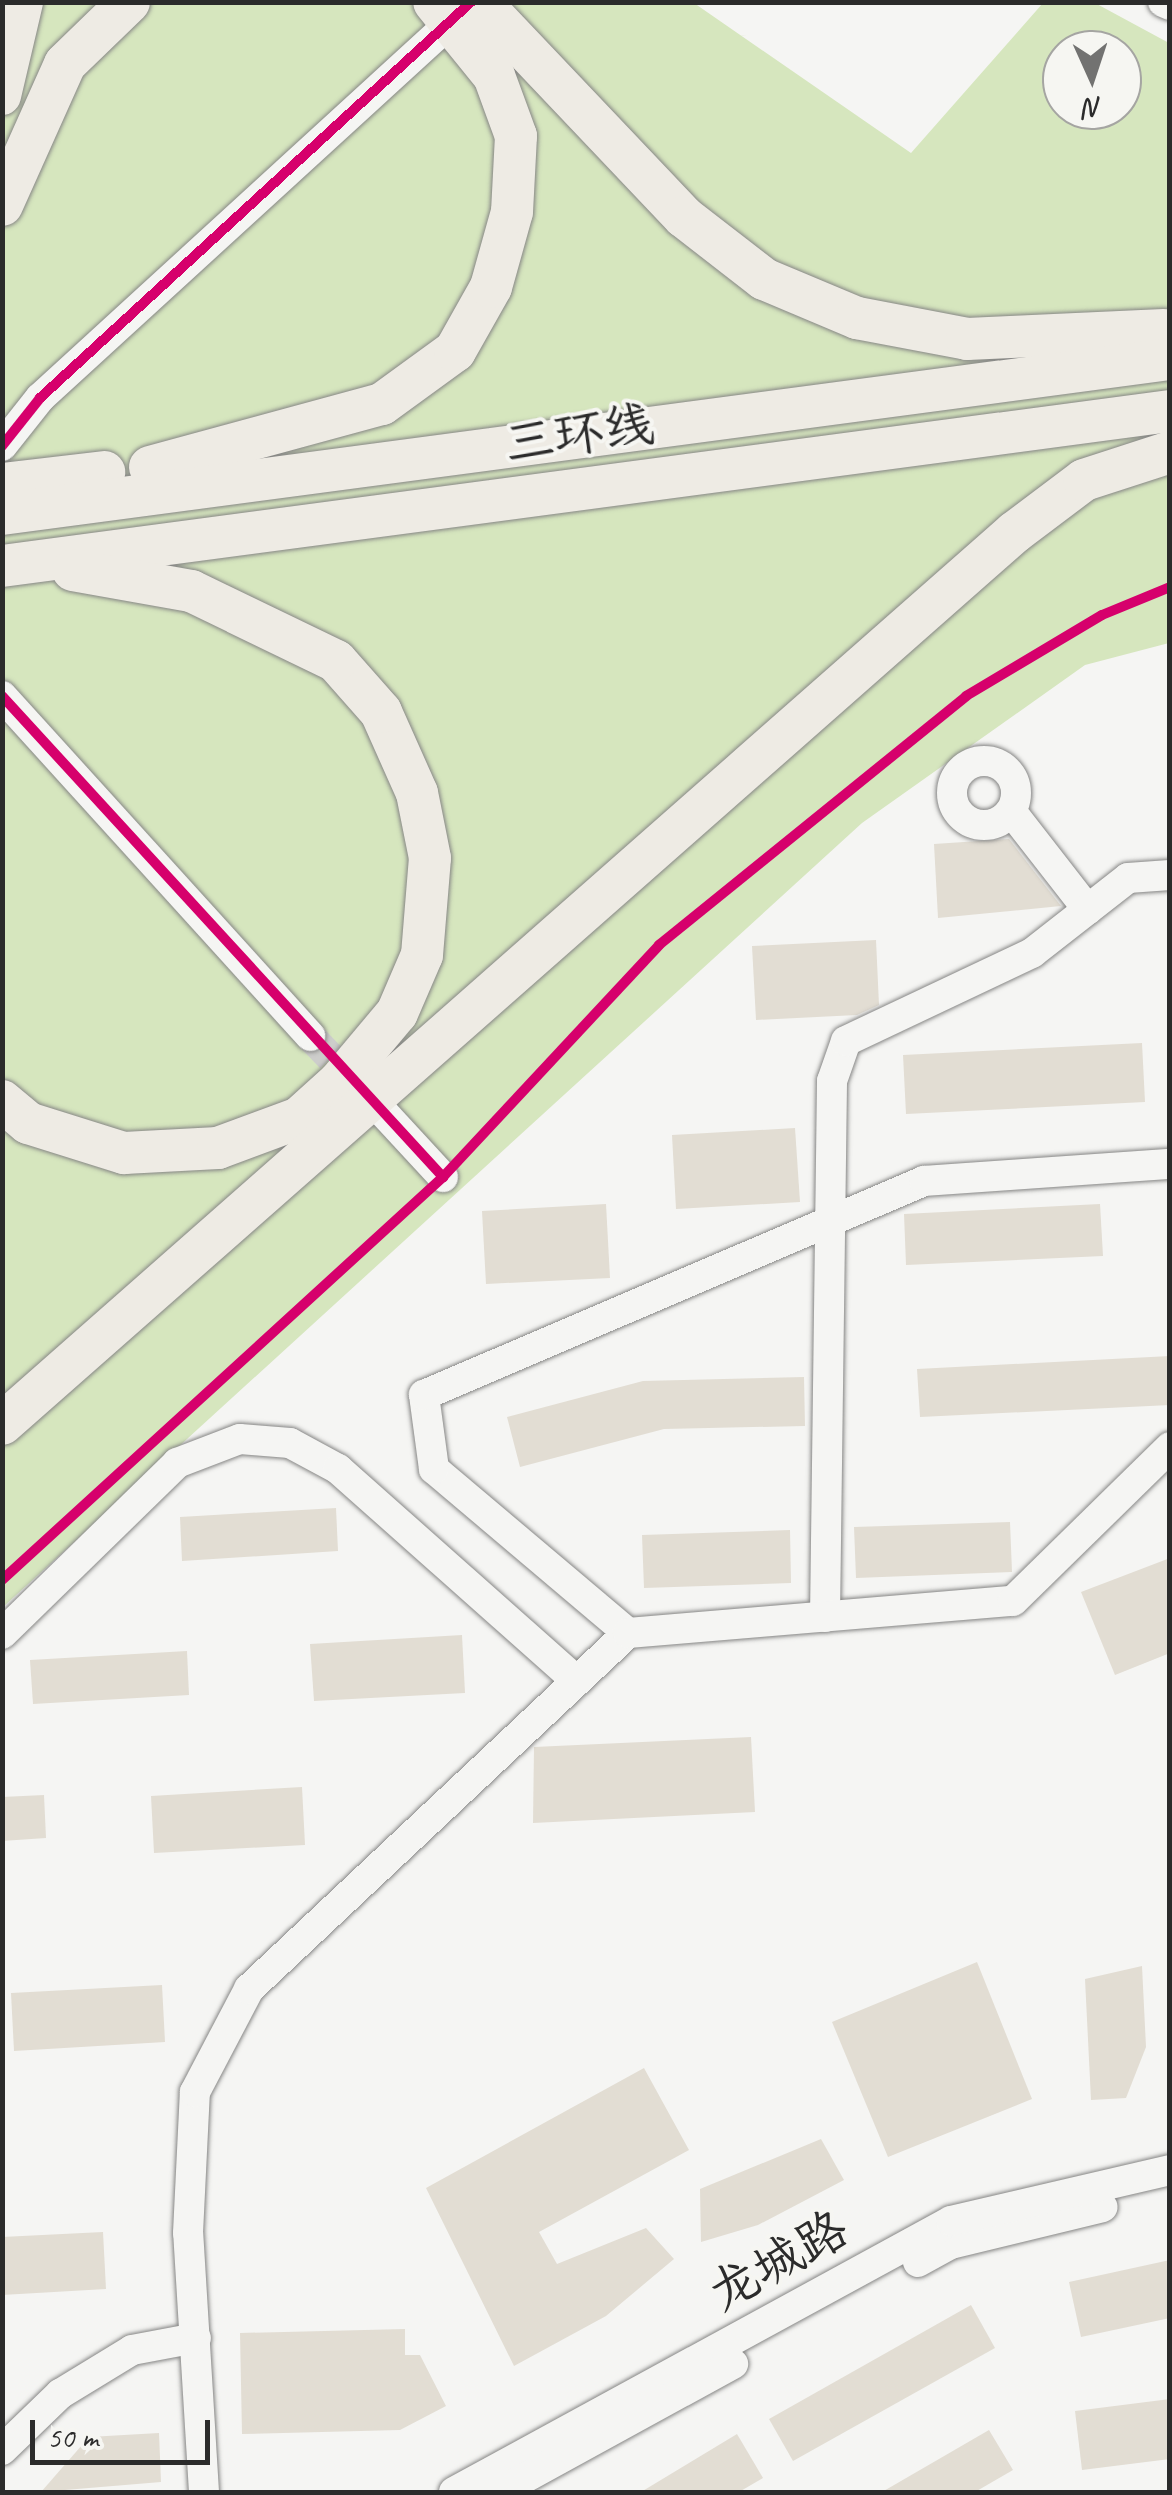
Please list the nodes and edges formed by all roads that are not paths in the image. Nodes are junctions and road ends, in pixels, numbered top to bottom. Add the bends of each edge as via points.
1 (24, 2) edge
2 (129, 2) edge
3 (480, 2) edge
4 (436, 18) edge
5 (2, 96) edge
6 (2, 205) edge
7 (1170, 330) edge
8 (1120, 336) junction
9 (1170, 358) edge
10 (1170, 411) edge
11 (2, 446) edge
12 (1170, 452) edge
13 (150, 466) junction
14 (20, 497) edge
15 (18, 565) edge
16 (2, 696) edge
17 (1011, 811) dead end
18 (1170, 875) edge
19 (1088, 910) junction
20 (310, 1036) tunnel mouth
21 (2, 1100) edge
22 (382, 1111) tunnel mouth
23 (1170, 1164) edge
24 (442, 1177) dead end
25 (830, 1221) junction
26 (2, 1424) edge
27 (1170, 1447) edge
28 (825, 1617) junction
29 (628, 1633) junction
30 (2, 1634) edge
31 (577, 1681) junction
32 (1170, 2170) edge
33 (1170, 2190) edge
34 (196, 2338) junction
35 (2, 2450) edge
36 (204, 2492) edge
37 (454, 2492) edge
38 (499, 2492) edge

1 - 5 main road
2 - 6 highway via 65,64
3 - 8 highway via 684,218 764,279 857,318 967,339
4 - 11 street via 40,398
4 - 13 highway via 494,76 516,136 512,212 496,268 455,352 382,404
7 - 8 highway
8 - 13 highway
9 - 14 highway, 三环线
10 - 15 highway, 三环线
12 - 26 highway via 1084,480 1015,532
13 - 14 highway
15 - 21 highway via 190,591 336,661 381,712 417,793 430,858 422,955 397,1013 298,1118 218,1148 124,1153 28,1122
16 - 20 street
17 - 19 street
18 - 19 street via 1128,878
19 - 25 street via 1032,953 846,1041 832,1081
22 - 24 street
23 - 25 street via 924,1181
25 - 28 street
25 - 29 street via 424,1395 434,1469
27 - 28 street via 1013,1602
28 - 29 street
29 - 31 street
30 - 31 street via 177,1463 256,1440 290,1443 338,1469
31 - 34 street via 249,1989 195,2092 188,2233
32 - 37 street, 龙城路 via 951,2221
33 - 38 street, 龙城路 via 951,2244
34 - 35 street via 132,2350 60,2394
34 - 36 street

